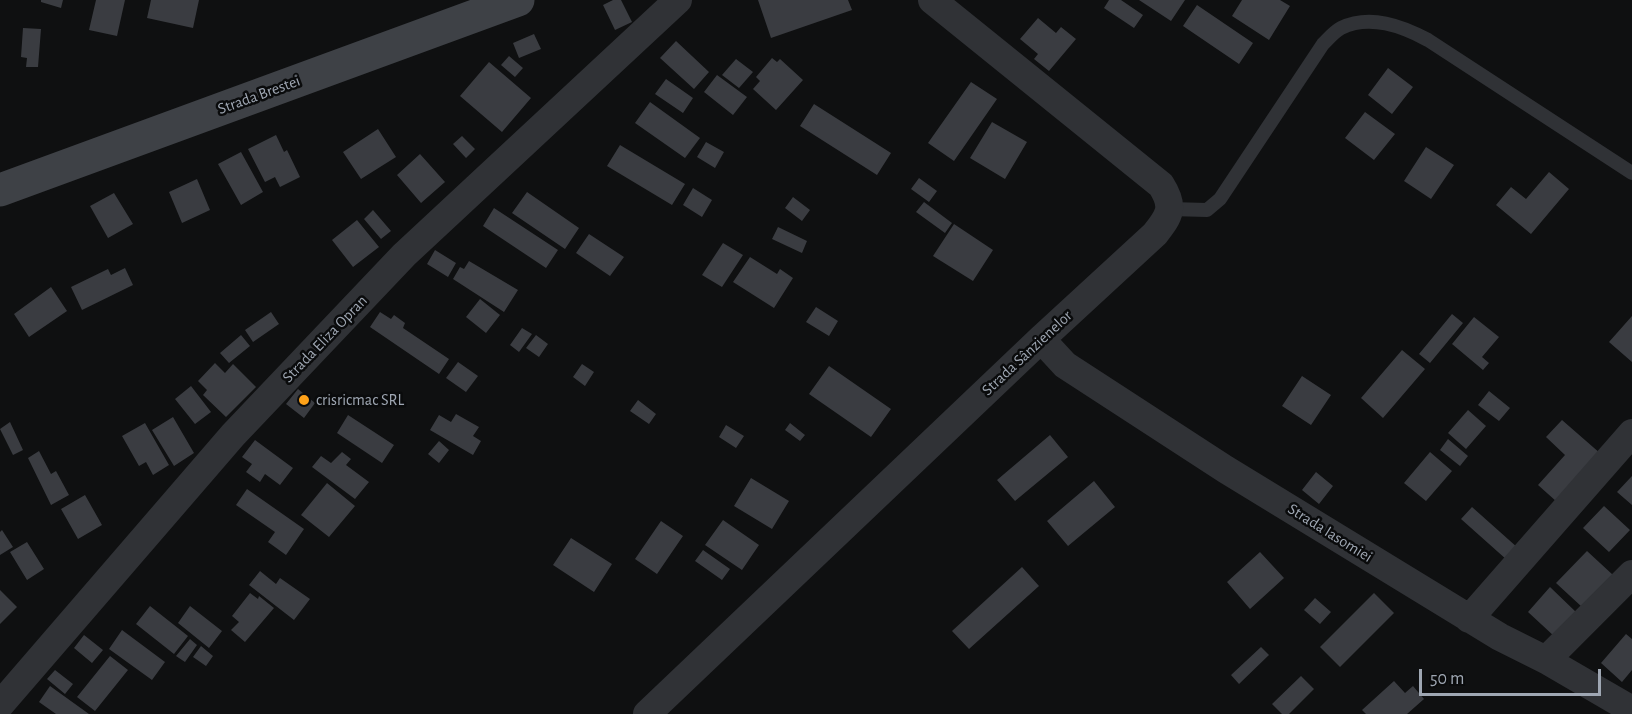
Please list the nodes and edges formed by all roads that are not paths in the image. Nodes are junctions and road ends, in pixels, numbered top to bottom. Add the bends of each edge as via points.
1 (518, 0) edge
2 (678, 0) edge
3 (933, 0) edge
4 (1632, 173) edge
5 (0, 190) edge
6 (1170, 209) junction
7 (1041, 339) junction
8 (1632, 433) edge
9 (1632, 574) edge
10 (1469, 619) junction
11 (1546, 660) junction
12 (0, 705) edge
13 (1632, 710) edge
14 (646, 714) edge

1 - 5 main road, Strada Brestei
2 - 12 street, Strada Eliza Opran via 404,255 233,435
3 - 6 street via 1161,185
4 - 6 lane via 1428,40 1403,27 1355,23 1339,29 1323,44 1220,199 1207,210
6 - 7 street, Strada Sânzienelor via 1155,234
7 - 10 street, Strada Iasomiei via 1065,365
7 - 14 street, Strada Sânzienelor
8 - 10 street
9 - 11 street
10 - 11 street, Strada Iasomiei
11 - 13 street, Strada Iasomiei

